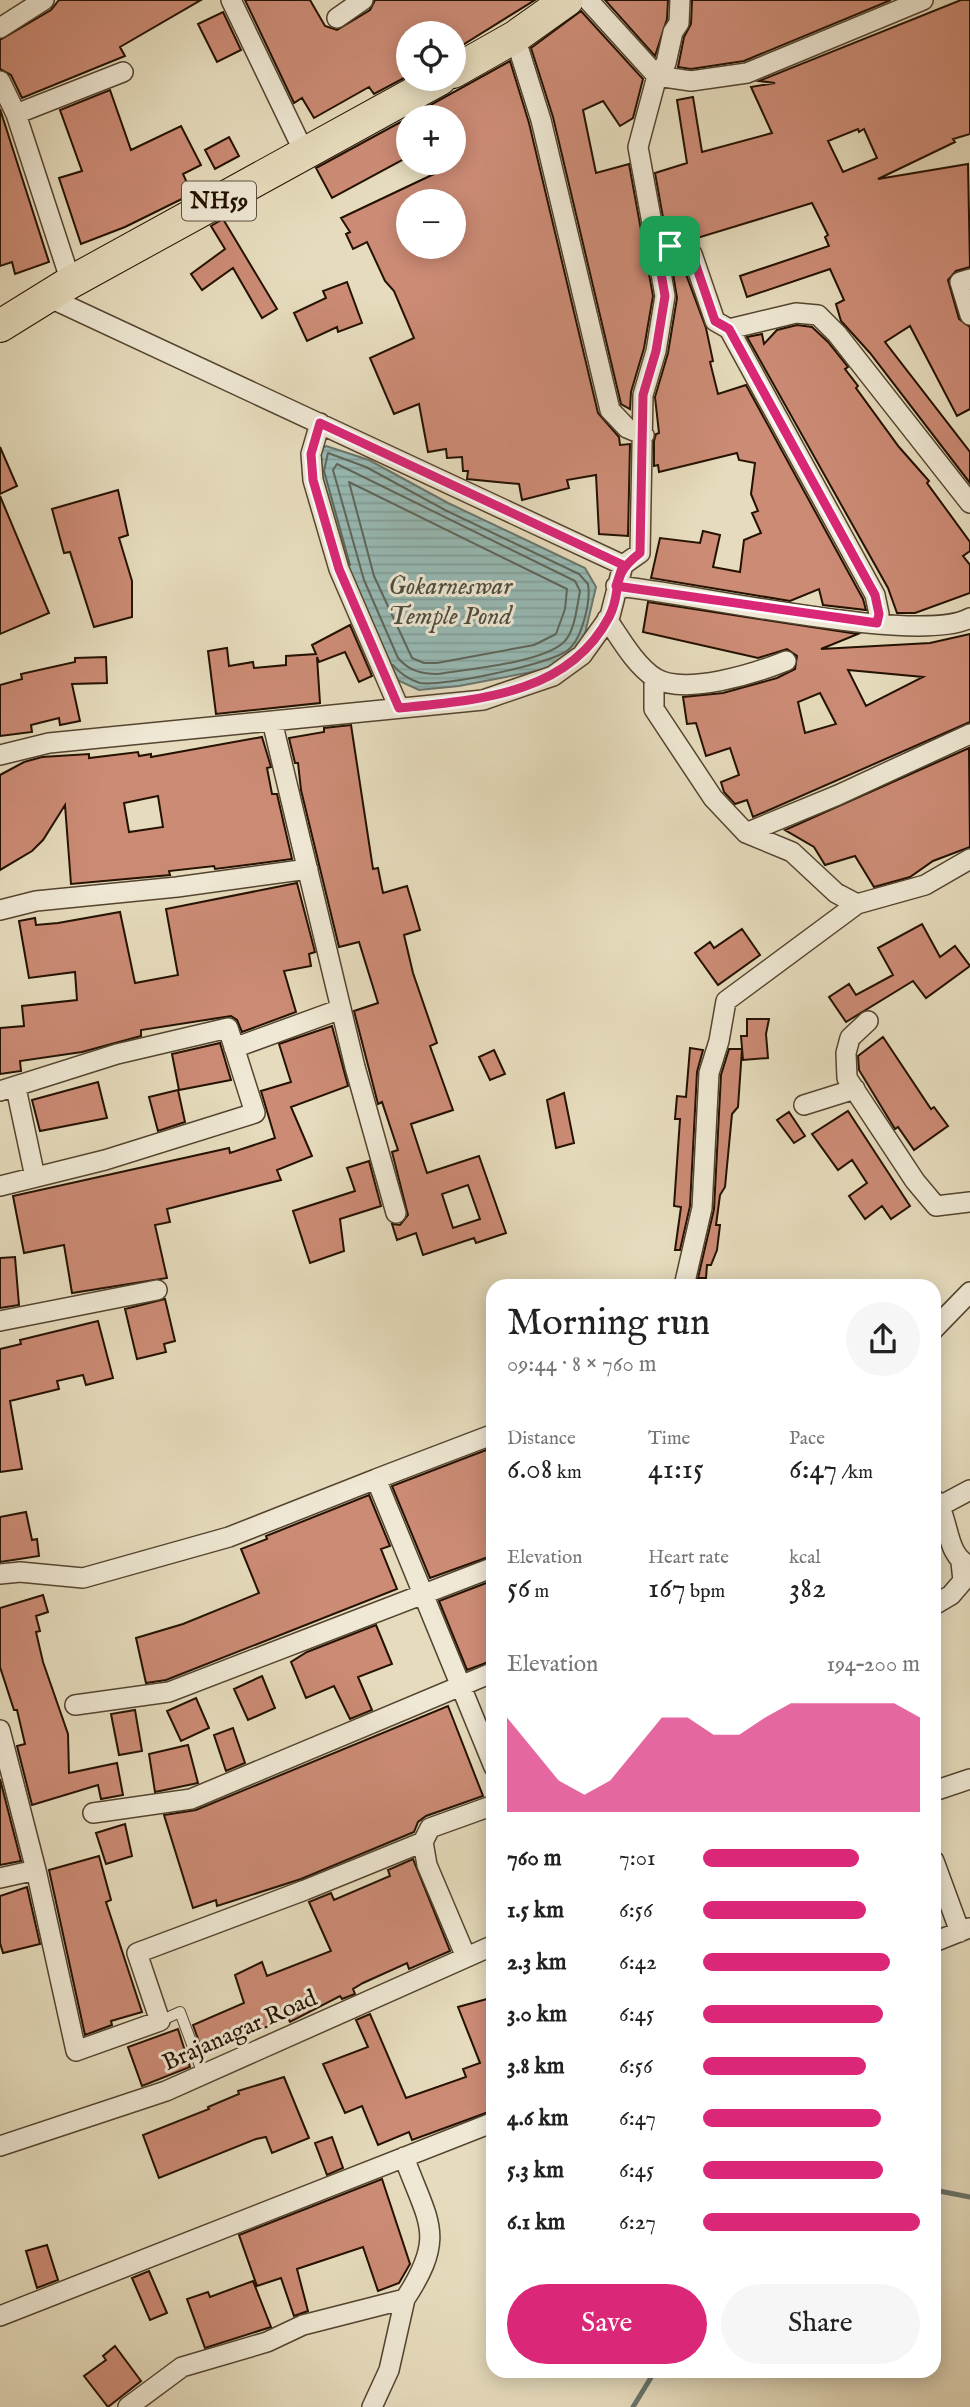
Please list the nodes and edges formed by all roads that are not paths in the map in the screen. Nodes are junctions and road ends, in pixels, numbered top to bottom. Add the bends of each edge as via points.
1 (44, 0) edge
2 (230, 0) edge
3 (363, 0) edge
4 (567, 0) edge
5 (588, 0) edge
6 (680, 0) edge
7 (923, 0) edge
8 (337, 18) dead end
9 (0, 28) edge
10 (515, 37) junction
11 (466, 65) edge
12 (123, 72) dead end
13 (657, 76) junction
14 (0, 80) edge
15 (418, 91) edge
16 (16, 114) junction
17 (305, 154) junction
18 (658, 256) junction
19 (970, 279) edge
20 (59, 290) junction
21 (970, 314) edge
22 (0, 326) edge
23 (729, 329) junction
24 (320, 423) junction
25 (644, 435) junction
26 (970, 503) edge
27 (623, 565) junction
28 (616, 586) junction
29 (970, 618) edge
30 (607, 619) junction
31 (877, 623) junction
32 (786, 661) dead end
33 (654, 677) junction
34 (399, 708) junction
35 (272, 721) junction
36 (970, 734) edge
37 (0, 755) edge
38 (746, 833) junction
39 (970, 859) edge
40 (308, 869) junction
41 (857, 904) junction
42 (0, 910) edge
43 (341, 1009) junction
44 (868, 1021) dead end
45 (234, 1048) junction
46 (855, 1089) junction
47 (8, 1090) edge
48 (804, 1105) dead end
49 (35, 1177) junction
50 (0, 1186) edge
51 (970, 1202) edge
52 (396, 1213) dead end
53 (686, 1279) edge
54 (157, 1290) dead end
55 (970, 1292) edge
56 (0, 1321) edge
57 (941, 1322) edge
58 (486, 1437) edge
59 (376, 1479) junction
60 (970, 1490) edge
61 (941, 1501) edge
62 (941, 1514) edge
63 (966, 1564) edge
64 (486, 1570) edge
65 (0, 1574) edge
66 (423, 1594) junction
67 (941, 1601) edge
68 (486, 1675) edge
69 (461, 1686) junction
70 (75, 1704) dead end
71 (0, 1730) edge
72 (486, 1747) edge
73 (970, 1779) edge
74 (941, 1789) edge
75 (486, 1808) edge
76 (93, 1813) dead end
77 (423, 1842) junction
78 (36, 1870) junction
79 (941, 1877) edge
80 (0, 1878) edge
81 (965, 1930) edge
82 (941, 1939) edge
83 (486, 1949) edge
84 (467, 1957) junction
85 (160, 2021) junction
86 (203, 2074) junction
87 (486, 2125) edge
88 (0, 2146) edge
89 (404, 2157) junction
90 (405, 2299) junction
91 (0, 2316) edge
92 (128, 2407) edge
93 (372, 2407) edge

1 - 9 street
2 - 17 street
3 - 8 street
4 - 10 highway
5 - 13 street
6 - 13 street via 679,23
7 - 13 street via 747,73 691,81
10 - 11 highway
10 - 25 street via 541,120 610,410 627,428
12 - 16 street
13 - 18 street via 638,147
14 - 16 street
15 - 17 highway, NH59
16 - 20 street
17 - 20 highway, NH59
18 - 23 street via 680,243 692,254 715,321
18 - 25 street via 665,296 643,395
19 - 21 street via 960,282
20 - 22 highway, NH59
20 - 24 street
23 - 26 street via 796,313 818,315
23 - 31 street via 875,595
24 - 27 street
24 - 34 street via 311,454 313,480 339,569
25 - 27 street via 640,553
27 - 28 street
28 - 30 street
28 - 31 street
29 - 31 street via 940,626
30 - 33 street
30 - 34 street via 582,655 553,676 483,700
32 - 33 street via 742,678 672,685
33 - 38 street via 654,709 713,798
34 - 35 street
35 - 37 street via 49,743
35 - 40 street
36 - 38 street
38 - 41 street via 792,852 836,893
39 - 41 street via 925,885
40 - 42 street via 36,901
40 - 43 street
41 - 53 street via 726,1001 709,1073 702,1208
43 - 45 street
43 - 52 street
44 - 46 street via 850,1038 846,1053 847,1078
45 - 47 street via 228,1028 117,1054
45 - 49 street via 256,1113
46 - 48 street
46 - 51 street via 936,1206
47 - 49 street
49 - 50 street
54 - 56 street
55 - 57 street
58 - 59 street
59 - 65 street via 229,1537 83,1578
59 - 66 street
60 - 61 street
62 - 63 street via 950,1541
63 - 67 street via 963,1581
64 - 66 street
66 - 69 street
66 - 70 street via 169,1692
68 - 69 street
69 - 72 street
69 - 76 street via 191,1800
71 - 78 street
73 - 74 street
75 - 77 street via 430,1828
77 - 84 street via 427,1865
77 - 85 street via 137,1953
78 - 80 street
78 - 85 street via 76,2051
79 - 81 street
81 - 82 street
83 - 84 street, Brajanagar Road
84 - 86 street, Brajanagar Road
85 - 86 lane via 180,2012
86 - 88 street, Brajanagar Road via 166,2091
87 - 89 street
89 - 90 street via 432,2234 430,2255
89 - 91 street
90 - 92 street via 303,2325 267,2342 182,2367
90 - 93 street via 389,2370

